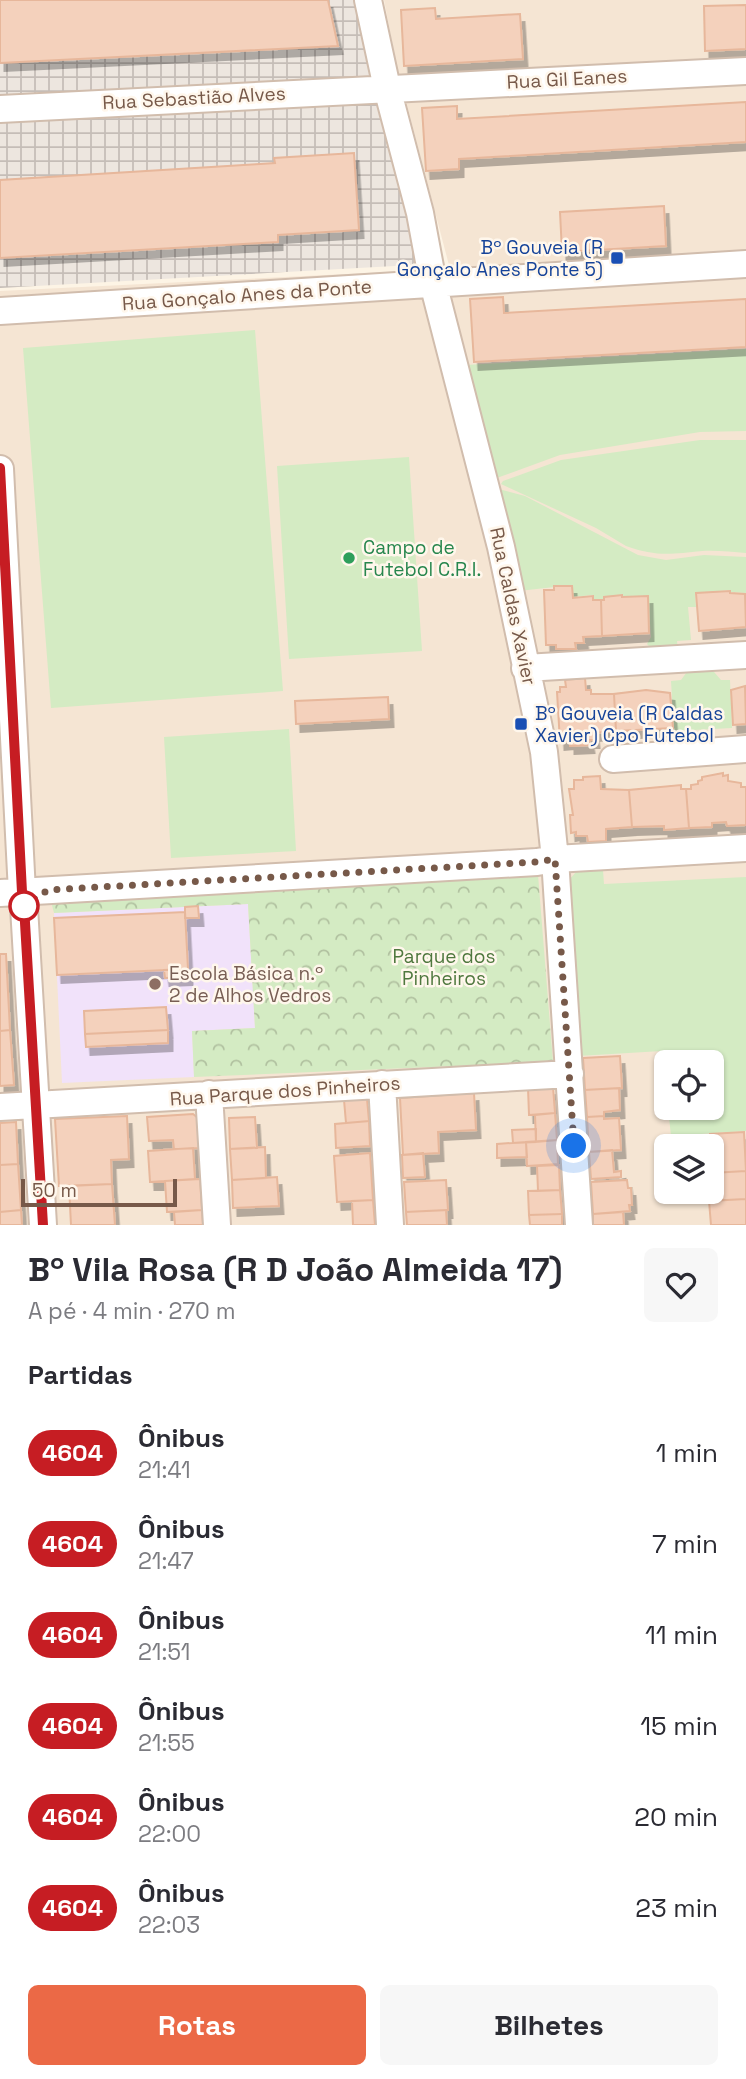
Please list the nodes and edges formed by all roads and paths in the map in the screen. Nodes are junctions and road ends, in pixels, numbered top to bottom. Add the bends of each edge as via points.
1 (368, 0) edge
2 (746, 71) edge
3 (387, 88) junction
4 (0, 109) edge
5 (746, 264) edge
6 (433, 283) junction
7 (0, 311) edge
8 (0, 469) edge
9 (746, 655) edge
10 (525, 668) junction
11 (6, 678) edge
12 (746, 749) edge
13 (613, 759) dead end
14 (746, 848) edge
15 (555, 859) junction
16 (11, 892) edge
17 (570, 1074) junction
18 (383, 1084) junction
19 (209, 1094) junction
20 (35, 1105) junction
21 (0, 1107) edge
22 (43, 1225) edge
23 (217, 1225) edge
24 (390, 1225) edge
25 (579, 1225) edge

1 - 3 street, Rua Caldas Xavier
2 - 3 street, Rua Gil Eanes
3 - 4 street, Rua Sebastião Alves
3 - 6 street, Rua Caldas Xavier
5 - 6 street, Rua Gonçalo Anes da Ponte
6 - 7 street, Rua Gonçalo Anes da Ponte
6 - 10 street, Rua Caldas Xavier via 501,547
8 - 11 street
9 - 10 street
10 - 15 street, Rua Caldas Xavier via 547,766
11 - 16 street
12 - 13 street
14 - 15 street
15 - 16 street
15 - 17 street, Rua Caldas Xavier
16 - 20 street via 24,906
17 - 18 street, Rua Parque dos Pinheiros
17 - 25 street, Rua Caldas Xavier
18 - 19 street, Rua Parque dos Pinheiros
18 - 24 street
19 - 20 street, Rua Parque dos Pinheiros
19 - 23 street
20 - 21 street, Rua Parque dos Pinheiros
20 - 22 street

